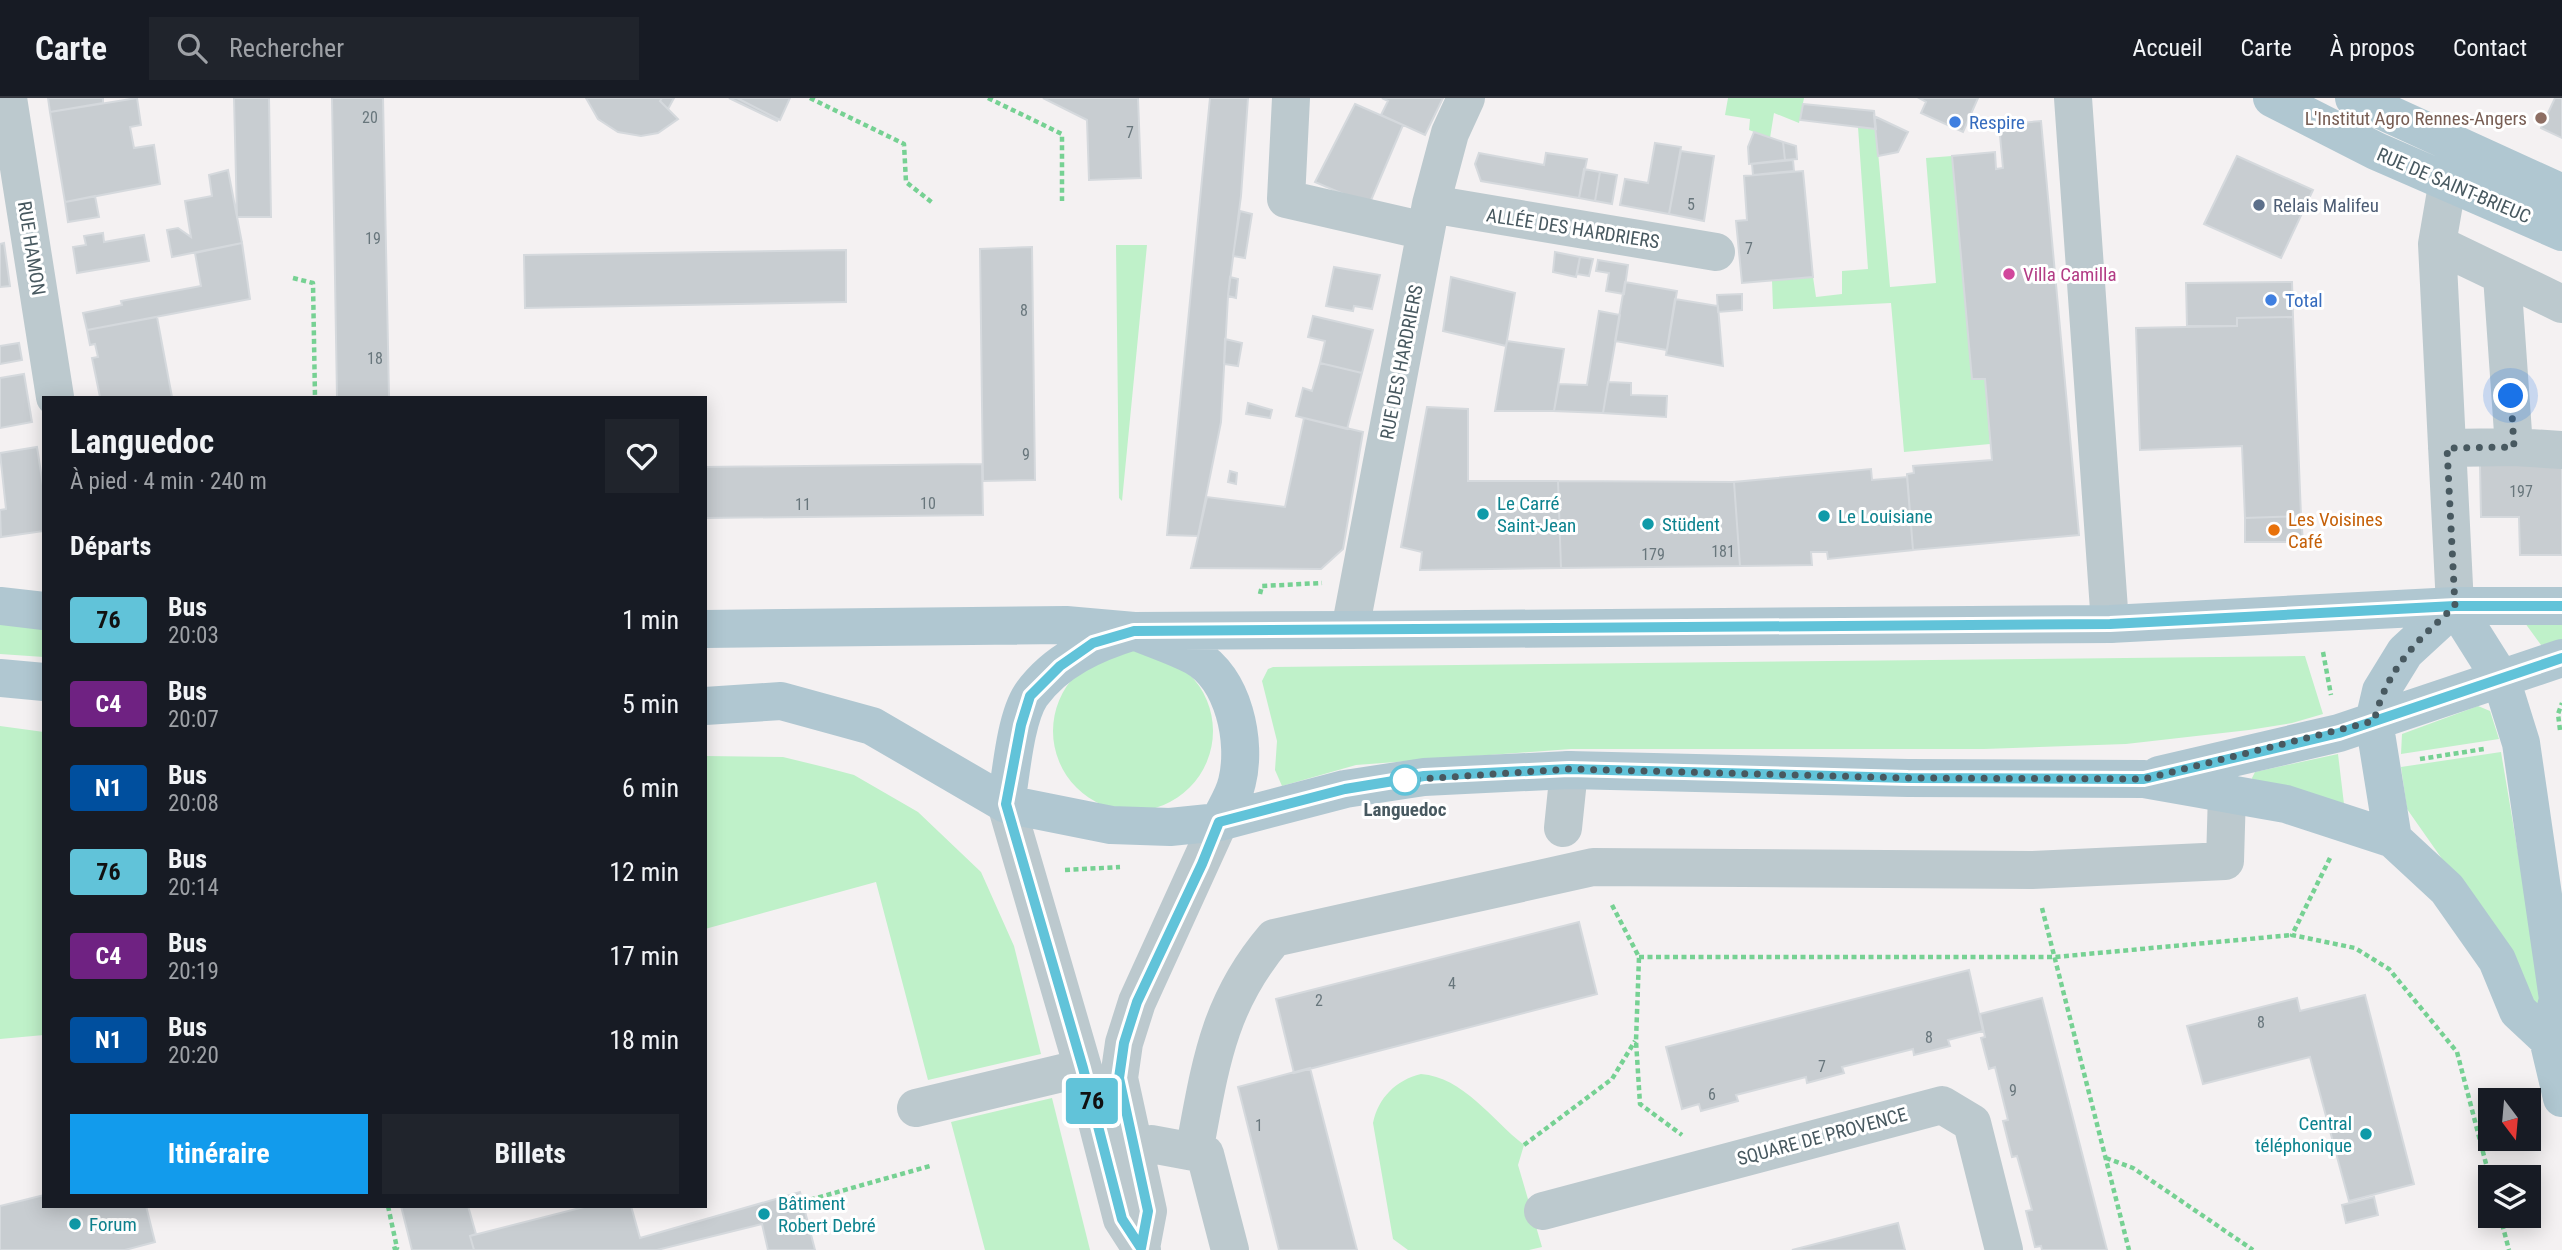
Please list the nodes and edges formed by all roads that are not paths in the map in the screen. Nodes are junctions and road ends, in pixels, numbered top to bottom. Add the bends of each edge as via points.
1 (8, 98) edge
2 (1292, 98) edge
3 (1466, 98) edge
4 (2073, 98) edge
5 (2272, 98) edge
6 (2354, 98) edge
7 (2448, 180) junction
8 (2562, 193) edge
9 (1428, 218) junction
10 (2562, 232) edge
11 (2437, 244) junction
12 (1716, 252) dead end
13 (2502, 275) junction
14 (2562, 304) edge
15 (55, 396) edge
16 (2514, 447) junction
17 (2447, 448) junction
18 (2562, 450) edge
19 (0, 606) edge
20 (2455, 606) junction
21 (2562, 606) edge
22 (42, 611) edge
23 (2110, 624) junction
24 (707, 629) edge
25 (1350, 630) junction
26 (1134, 631) junction
27 (2562, 658) edge
28 (0, 678) edge
29 (2501, 679) junction
30 (42, 682) edge
31 (707, 706) edge
32 (2356, 727) junction
33 (1569, 769) junction
34 (2144, 779) junction
35 (2227, 793) junction
36 (1006, 804) junction
37 (1219, 822) junction
38 (1563, 828) dead end
39 (2393, 839) junction
40 (2548, 1039) junction
41 (1083, 1068) junction
42 (2562, 1098) edge
43 (916, 1108) dead end
44 (1120, 1150) junction
45 (1194, 1152) junction
46 (1543, 1210) dead end
47 (1142, 1249) edge
48 (1230, 1250) edge
49 (2004, 1250) edge

1 - 15 street, RUE HAMON
2 - 9 street, ALLÉE DES HARDRIERS via 1286,199
3 - 9 street, RUE DES HARDRIERS via 1450,133
4 - 23 street
5 - 7 main road, RUE DE SAINT-BRIEUC via 2376,151
6 - 8 main road, RUE DE SAINT-BRIEUC
7 - 10 main road, RUE DE SAINT-BRIEUC
7 - 11 street
9 - 12 street, ALLÉE DES HARDRIERS
9 - 25 street, RUE DES HARDRIERS
11 - 13 street
11 - 17 street
13 - 14 street
13 - 16 street
16 - 17 street
16 - 18 street
17 - 20 street
19 - 22 main road
20 - 21 main road
20 - 23 main road
20 - 29 main road
20 - 32 main road via 2405,652
23 - 25 main road
24 - 26 main road via 1066,625
25 - 26 main road
26 - 36 main road via 1093,643 1060,666 1030,696
26 - 37 main road via 1197,657 1228,697 1240,734 1241,758 1236,785
27 - 29 main road
28 - 30 main road
29 - 32 main road
29 - 40 main road via 2521,743 2558,999
31 - 36 main road via 781,701 872,726
32 - 34 main road
32 - 39 main road via 2379,766
33 - 34 main road
33 - 37 main road via 1424,776 1345,789
33 - 38 street
34 - 35 main road
35 - 39 main road via 2286,804
35 - 45 street via 2225,861 2032,870 1593,867 1274,938 1250,966 1230,1003 1214,1050
36 - 37 main road via 1111,825 1170,827
36 - 41 street
37 - 44 street via 1137,1002 1124,1043 1119,1078
39 - 40 main road via 2447,889 2497,960 2518,1012
40 - 42 main road
41 - 43 street
41 - 44 street
44 - 45 street via 1151,1144
44 - 47 street via 1148,1211
45 - 48 street via 1205,1154
46 - 49 street, SQUARE DE PROVENCE via 1942,1105 1972,1124

